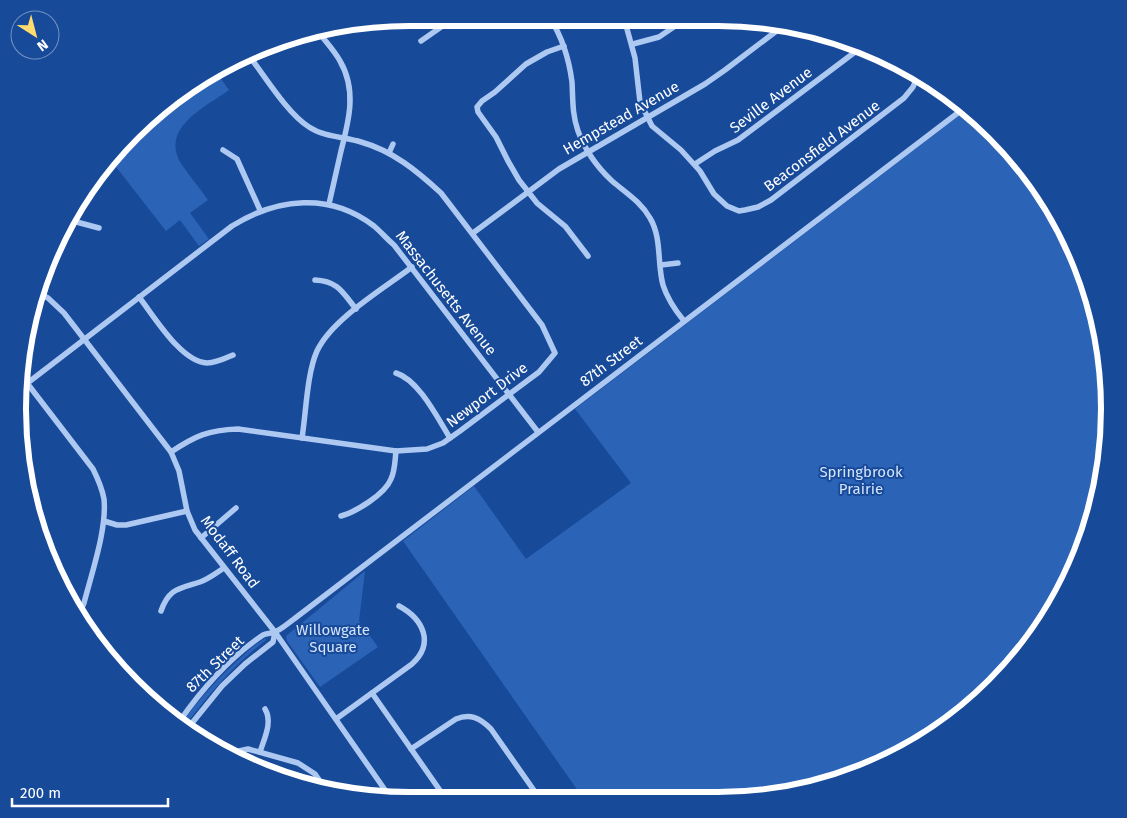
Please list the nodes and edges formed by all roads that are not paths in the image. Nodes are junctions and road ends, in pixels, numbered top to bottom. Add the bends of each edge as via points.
1 (443, 26) edge
2 (554, 26) edge
3 (627, 26) edge
4 (675, 26) edge
5 (776, 31) edge
6 (322, 37) edge
7 (421, 41) dead end
8 (633, 44) junction
9 (564, 46) junction
10 (854, 52) edge
11 (252, 60) edge
12 (915, 81) edge
13 (959, 112) edge
14 (646, 118) junction
15 (344, 138) junction
16 (393, 144) dead end
17 (223, 150) dead end
18 (587, 152) junction
19 (389, 153) junction
20 (695, 164) junction
21 (528, 190) junction
22 (329, 204) junction
23 (260, 210) junction
24 (76, 222) edge
25 (99, 228) dead end
26 (472, 233) junction
27 (588, 256) dead end
28 (678, 263) dead end
29 (661, 266) junction
30 (412, 267) junction
31 (315, 280) dead end
32 (44, 296) edge
33 (139, 297) junction
34 (356, 309) junction
35 (684, 321) junction
36 (84, 340) junction
37 (233, 355) dead end
38 (396, 373) dead end
39 (27, 383) joint
40 (508, 395) junction
41 (538, 432) junction
42 (302, 438) junction
43 (450, 438) junction
44 (396, 451) junction
45 (171, 452) junction
46 (236, 508) dead end
47 (186, 511) junction
48 (342, 516) dead end
49 (104, 521) junction
50 (201, 538) junction
51 (224, 568) junction
52 (399, 606) dead end
53 (82, 607) edge
54 (161, 611) dead end
55 (275, 632) junction
56 (372, 693) junction
57 (265, 709) dead end
58 (182, 717) edge
59 (336, 719) junction
60 (191, 724) edge
61 (411, 749) junction
62 (239, 751) edge
63 (260, 752) junction
64 (321, 781) edge
65 (386, 791) edge
66 (441, 792) edge
67 (535, 792) edge

1 - 7 street
2 - 9 street
3 - 8 street
4 - 8 street via 659,37
5 - 14 street, Hempstead Avenue via 726,70
6 - 15 street via 348,77 350,110
8 - 14 street via 640,102
9 - 18 street via 572,82 574,117
9 - 21 street via 526,64 477,108
10 - 20 street, Seville Avenue via 738,140
11 - 15 street, Newport Drive via 296,116 310,128
12 - 20 street, Beaconsfield Avenue via 899,103 758,207 739,211 728,206 714,194
13 - 35 street, 87th Street
14 - 18 street, Hempstead Avenue
14 - 20 street, Beaconsfield Avenue
15 - 19 street, Newport Drive
15 - 22 street
16 - 19 street
17 - 23 street via 237,159
18 - 21 street, Hempstead Avenue
18 - 29 street via 651,219
19 - 26 street, Newport Drive via 441,193
21 - 26 street, Hempstead Avenue
21 - 27 street via 537,203 565,226
22 - 23 street, Massachusetts Avenue via 293,203
22 - 30 street, Massachusetts Avenue via 374,226
23 - 33 street, Massachusetts Avenue via 232,226
24 - 25 street
26 - 40 street, Newport Drive via 542,325 555,353 539,372
28 - 29 street
29 - 35 street via 669,300
30 - 34 street
30 - 40 street, Massachusetts Avenue
31 - 34 street via 335,285
32 - 36 street, Modaff Road via 64,314
33 - 36 street, Massachusetts Avenue
33 - 37 street via 180,350 193,359 217,362
34 - 42 street via 326,336 316,352
35 - 41 street, 87th Street
36 - 39 street, Massachusetts Avenue
36 - 45 street, Modaff Road
38 - 43 street via 417,389
39 - 49 street via 93,469 104,498
40 - 41 street, Massachusetts Avenue
40 - 43 street, Newport Drive
41 - 55 street, 87th Street
42 - 44 street, Newport Drive
42 - 45 street, Newport Drive via 238,429 218,430 186,441
43 - 44 street, Newport Drive via 428,449
44 - 48 street via 393,473 387,486 359,509
45 - 47 street, Modaff Road via 179,471
46 - 50 street
47 - 49 street via 126,525
47 - 50 street, Modaff Road
49 - 53 street
50 - 51 street, Modaff Road
51 - 54 street via 208,578 175,590 166,598
51 - 55 street, Modaff Road
52 - 56 street via 413,615 421,626 423,651 412,664
55 - 58 street, 87th Street via 266,633 227,665
55 - 59 street, Modaff Road
55 - 60 street, 87th Street via 273,642 222,686
56 - 59 street
56 - 61 street
57 - 63 street via 268,722
59 - 65 street, Modaff Road
61 - 66 street
61 - 67 street via 456,719 474,717 491,729
62 - 63 street
63 - 64 street via 298,763

